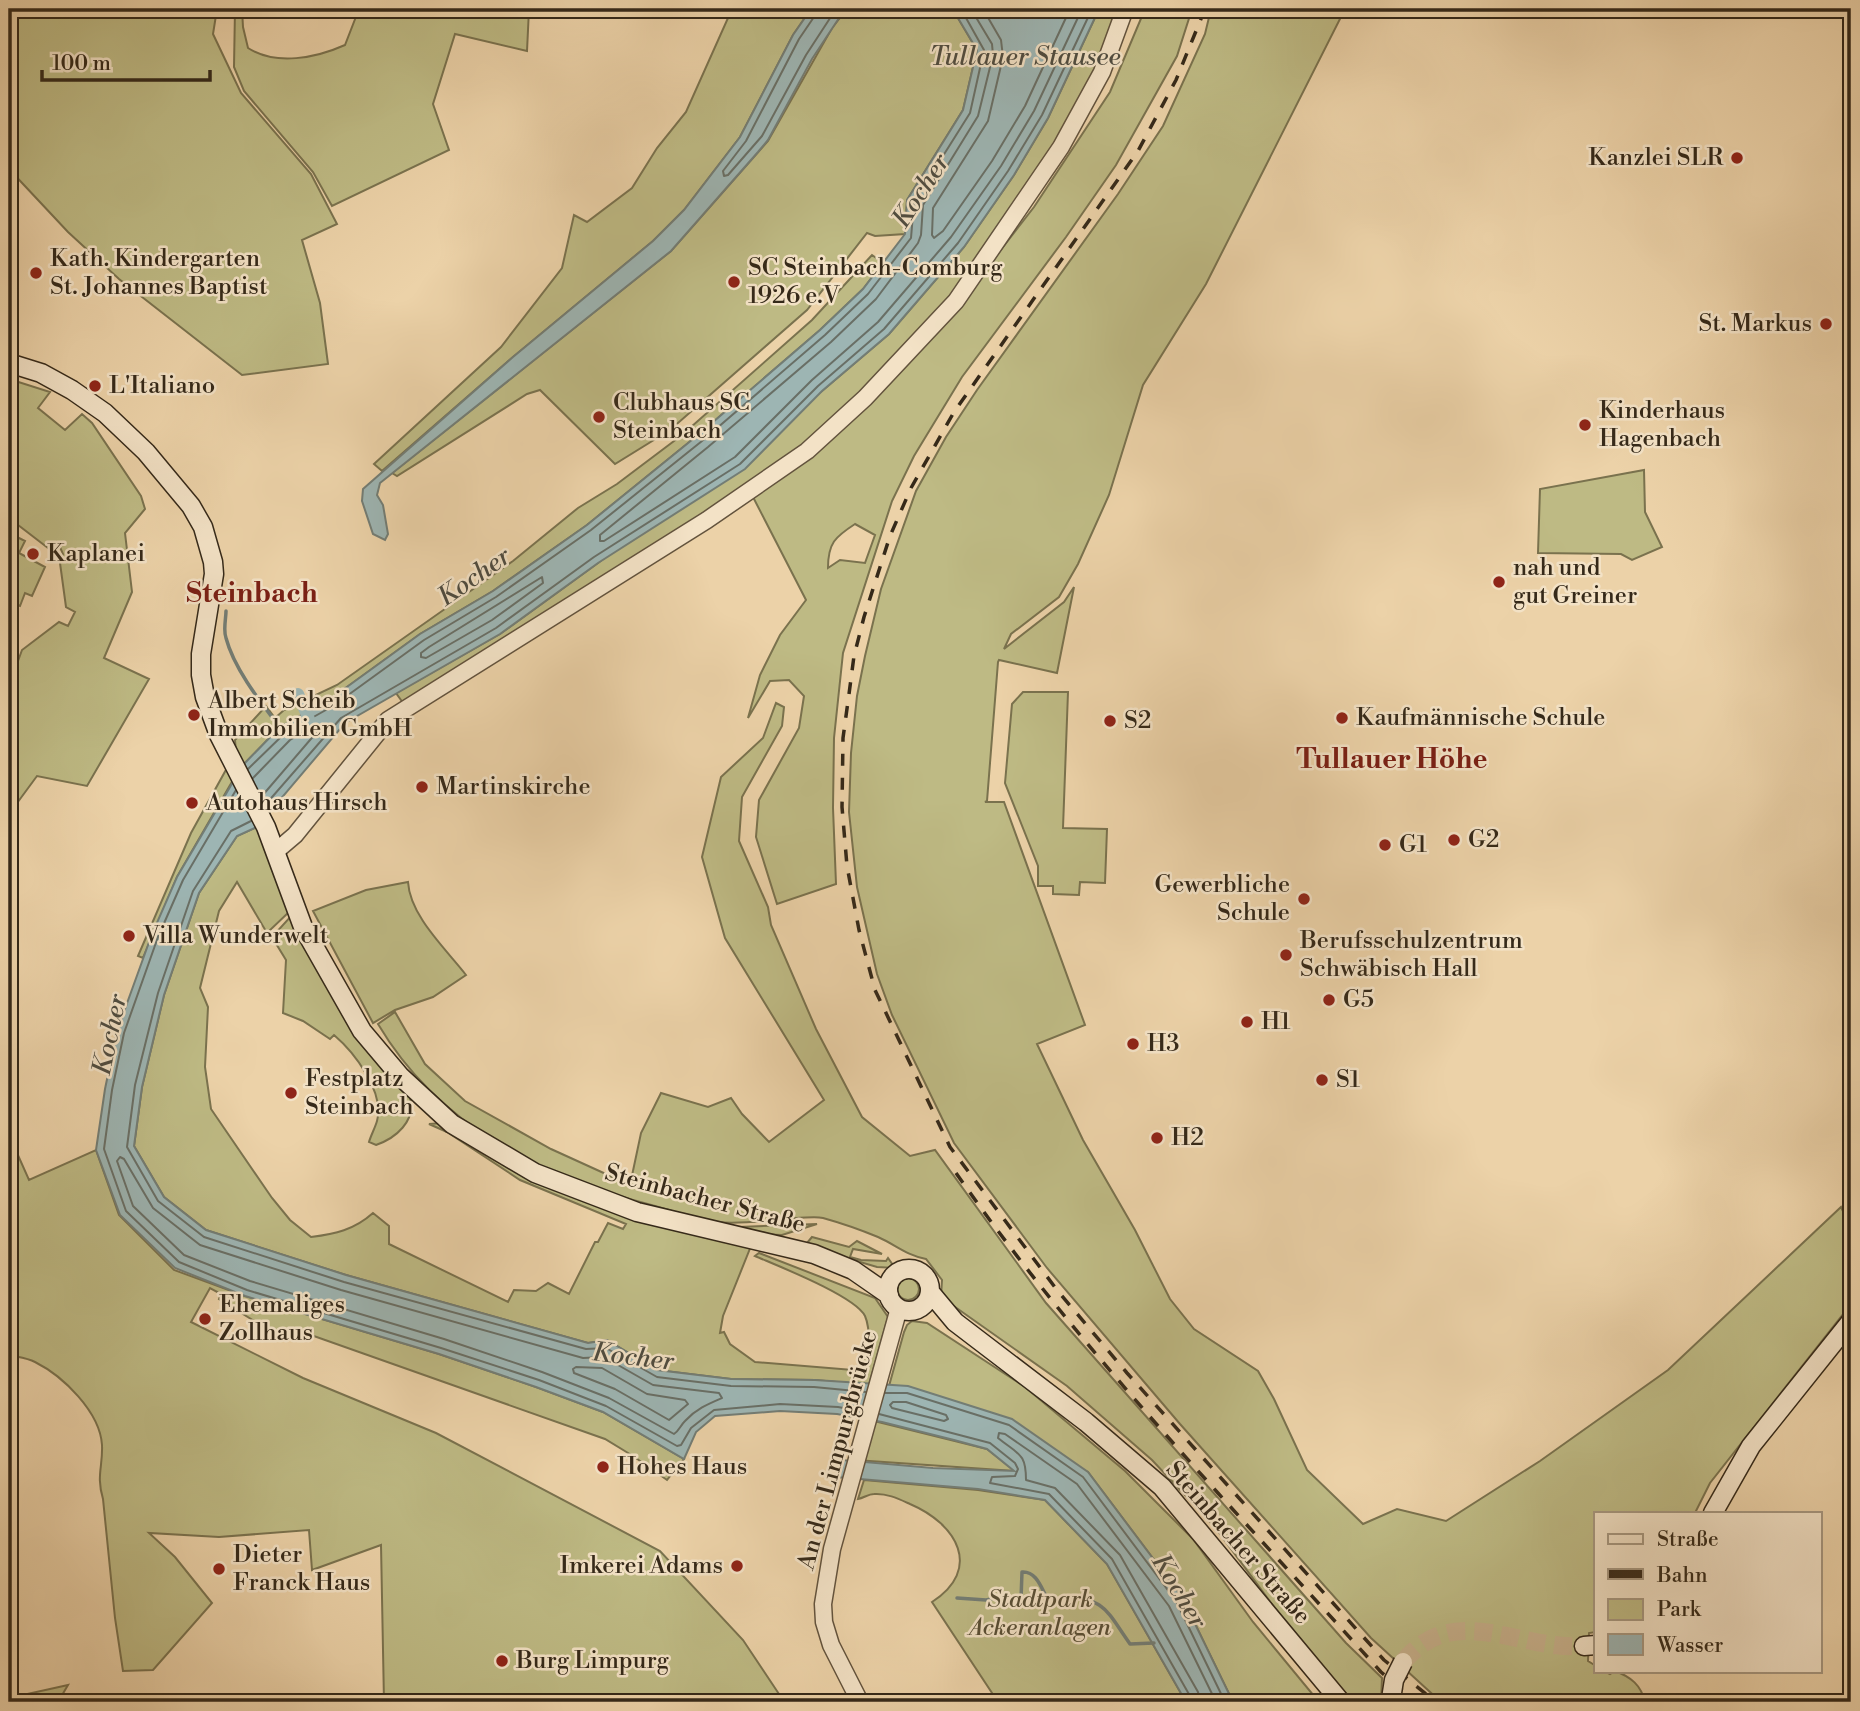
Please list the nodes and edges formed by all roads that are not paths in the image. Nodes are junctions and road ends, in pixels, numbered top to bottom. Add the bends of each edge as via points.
1 (1125, 9) edge
2 (9, 363) edge
3 (275, 852) junction
4 (853, 1270) junction
5 (895, 1274) junction
6 (930, 1292) junction
7 (901, 1304) junction
8 (1851, 1321) edge
9 (955, 1322) junction
10 (1714, 1512) edge
11 (1403, 1662) tunnel mouth
12 (1391, 1700) edge
13 (860, 1702) edge
14 (1341, 1702) edge

1 - 3 street via 1102,72 1061,148 956,301 865,398 796,458 658,552 388,720 295,835
2 - 3 main road, Steinbacher Straße via 53,379 105,413 146,452 203,527 214,574 201,676 210,710
3 - 4 main road, Steinbacher Straße via 303,927 362,1031 400,1076 452,1124 535,1173 637,1212 814,1254
4 - 5 main road, Steinbacher Straße
4 - 7 main road, Steinbacher Straße
5 - 6 main road via 905,1269 918,1271 927,1279
5 - 7 main road via 889,1284
6 - 7 main road via 924,1304
6 - 9 main road, Steinbacher Straße
7 - 9 main road, Steinbacher Straße
7 - 13 street, An der Limpurgbrücke via 827,1569 823,1604 831,1645
8 - 10 main road via 1751,1446
9 - 14 main road, Steinbacher Straße via 1162,1487
11 - 12 main road, bridge

